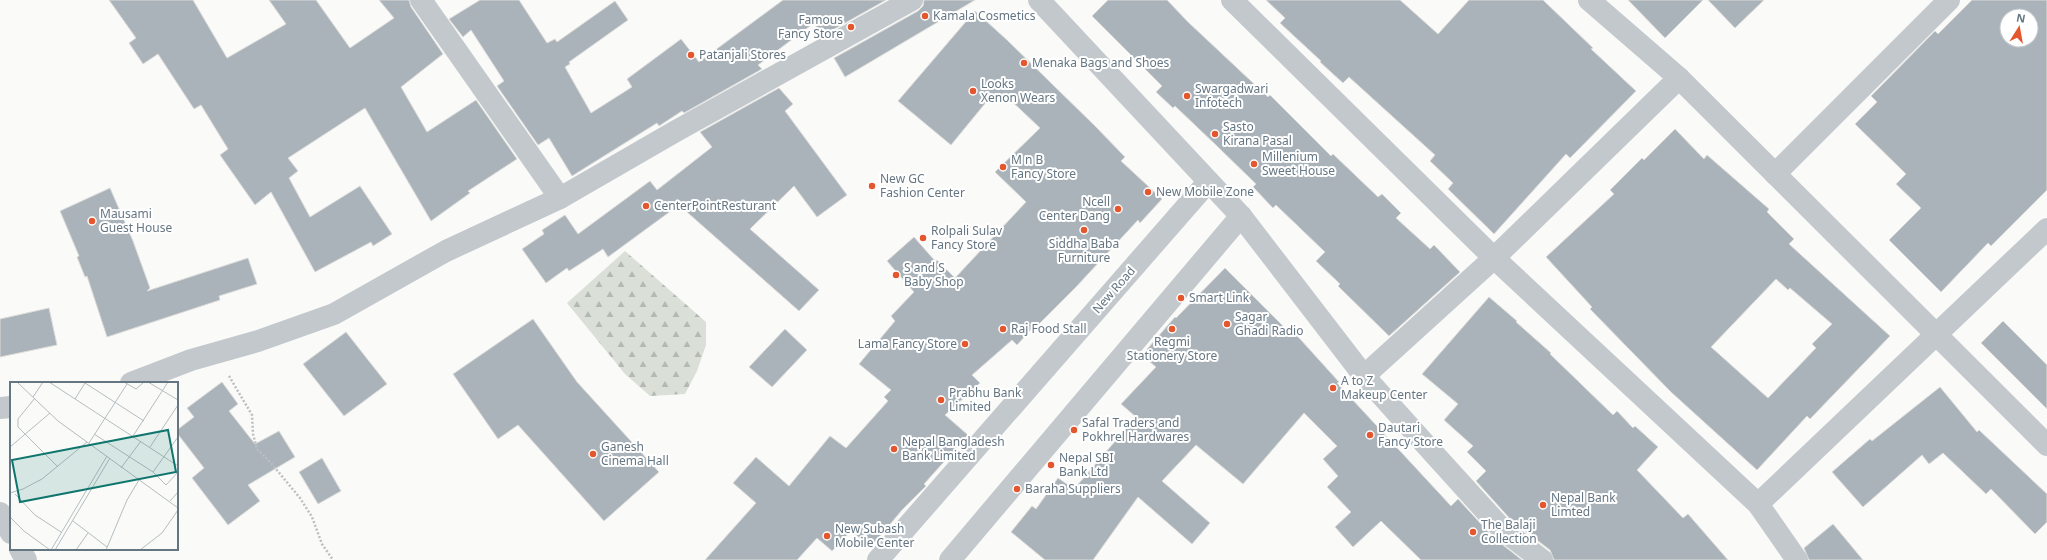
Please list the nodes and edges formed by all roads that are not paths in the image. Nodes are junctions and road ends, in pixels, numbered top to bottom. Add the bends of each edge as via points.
1 (421, 0) edge
2 (912, 0) edge
3 (1039, 0) edge
4 (1232, 0) edge
5 (1949, 0) edge
6 (1591, 1) edge
7 (1679, 78) junction
8 (1775, 174) junction
9 (1208, 182) junction
10 (560, 198) junction
11 (1241, 216) junction
12 (2047, 229) edge
13 (1494, 258) junction
14 (1937, 334) junction
15 (1364, 376) junction
16 (134, 382) edge
17 (10, 407) edge
18 (0, 408) edge
19 (2047, 445) edge
20 (1758, 504) junction
21 (0, 513) edge
22 (10, 531) edge
23 (21, 550) edge
24 (26, 560) edge
25 (878, 560) edge
26 (950, 560) edge
27 (1542, 560) edge
28 (1797, 560) edge

1 - 10 street
2 - 10 street
3 - 9 street
4 - 13 street
5 - 8 street
6 - 7 street
7 - 8 street
7 - 13 street
8 - 14 street
9 - 11 street
9 - 25 street, New Road
10 - 16 street via 446,251 334,314 258,342 191,360
11 - 15 street
11 - 26 street
12 - 14 street
13 - 15 street
13 - 20 street
14 - 19 street
14 - 20 street
15 - 27 street via 1503,530
17 - 18 street
20 - 28 street
21 - 22 street
23 - 24 street

